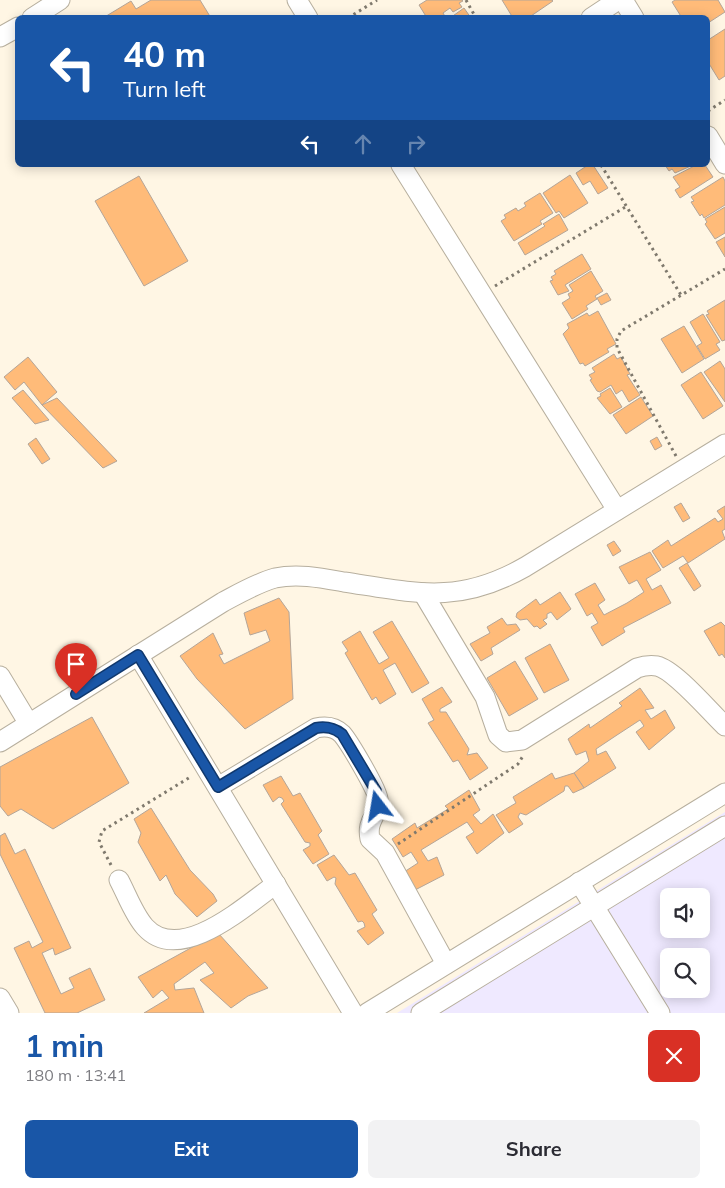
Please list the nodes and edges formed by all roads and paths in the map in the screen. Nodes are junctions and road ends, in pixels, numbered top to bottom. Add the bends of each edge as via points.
1 (297, 0) edge
2 (377, 0) edge
3 (466, 0) edge
4 (618, 0) edge
5 (623, 0) edge
6 (52, 2) edge
7 (36, 15) edge
8 (306, 15) edge
9 (353, 15) edge
10 (474, 15) edge
11 (596, 15) edge
12 (632, 15) edge
13 (15, 29) edge
14 (0, 38) edge
15 (725, 100) edge
16 (710, 110) edge
17 (710, 139) edge
18 (725, 164) edge
19 (402, 167) edge
20 (602, 167) edge
21 (627, 206) junction
22 (725, 269) edge
23 (481, 294) junction
24 (682, 295) junction
25 (725, 444) edge
26 (684, 470) junction
27 (617, 510) junction
28 (424, 593) junction
29 (138, 655) junction
30 (0, 676) edge
31 (29, 724) junction
32 (725, 726) edge
33 (522, 740) junction
34 (0, 742) edge
35 (206, 768) junction
36 (218, 787) junction
37 (725, 793) edge
38 (725, 826) edge
39 (385, 853) junction
40 (119, 880) joint
41 (579, 882) junction
42 (276, 884) junction
43 (594, 906) junction
44 (446, 964) junction
45 (0, 998) edge
46 (10, 1013) edge
47 (353, 1013) edge
48 (367, 1013) edge
49 (421, 1013) edge
50 (660, 1013) edge

1 - 8 street
2 - 9 path
3 - 10 path
4 - 11 street
5 - 12 street
6 - 7 street
13 - 14 street
15 - 16 path
17 - 18 street
19 - 23 street
20 - 21 path
21 - 23 path
21 - 24 path
22 - 24 path
23 - 27 street
24 - 26 path via 621,331 617,348
25 - 26 street
26 - 27 street
27 - 28 street via 502,580 476,589
28 - 29 street via 305,576 276,578 223,602
28 - 33 street via 485,697 498,735 511,743
29 - 31 street
29 - 35 street
30 - 31 street
31 - 34 street
32 - 33 street via 673,675 656,666 646,666 637,668
33 - 39 path via 524,755 518,764
35 - 36 street
35 - 40 path via 102,831 101,847
36 - 39 street via 316,728 323,726 336,730 342,734 376,791 378,806 368,831 370,839
36 - 42 street
37 - 41 street
38 - 43 street
39 - 44 street
40 - 42 street via 146,928 161,937 178,940 196,937 213,928
41 - 43 street
41 - 44 street
42 - 47 street
43 - 49 street
43 - 50 street
44 - 48 street
45 - 46 street

